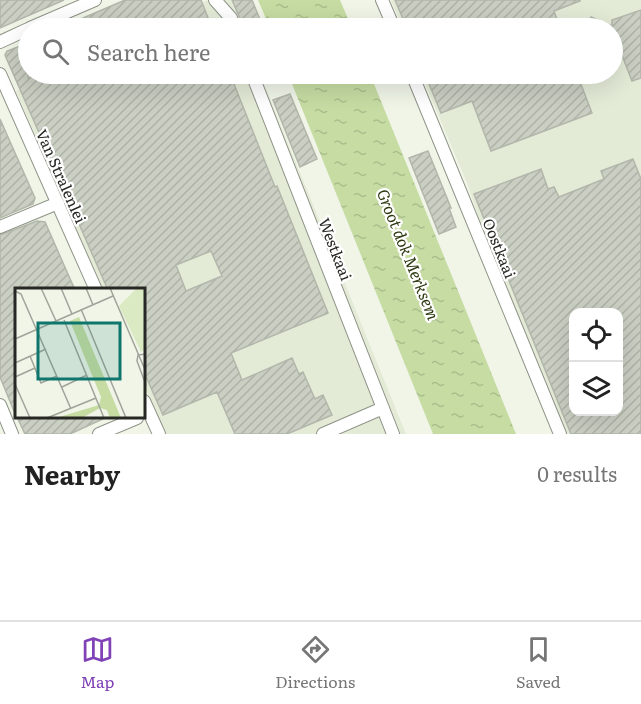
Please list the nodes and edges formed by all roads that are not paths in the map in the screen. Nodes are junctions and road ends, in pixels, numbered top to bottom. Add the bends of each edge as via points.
1 (95, 0) edge
2 (214, 0) edge
3 (382, 0) edge
4 (54, 18) edge
5 (231, 18) edge
6 (390, 18) edge
7 (18, 34) edge
8 (0, 42) edge
9 (0, 74) edge
10 (256, 84) edge
11 (416, 84) edge
12 (58, 203) junction
13 (0, 227) edge
14 (95, 288) edge
15 (0, 405) edge
16 (383, 408) junction
17 (146, 414) edge
18 (128, 419) edge
19 (12, 434) edge
20 (99, 434) edge
21 (159, 434) edge
22 (323, 434) edge
23 (393, 434) edge
24 (560, 434) edge

1 - 4 street
2 - 5 street
3 - 6 street
7 - 8 street
9 - 12 street, Van Stralenlei
10 - 16 street, Westkaai
11 - 24 street, Oostkaai
12 - 13 street
12 - 14 street, Van Stralenlei
15 - 19 street
16 - 22 street
16 - 23 street, Westkaai
17 - 21 street
18 - 20 street

